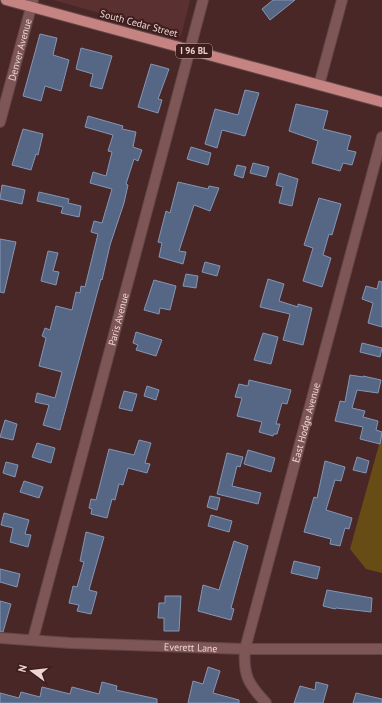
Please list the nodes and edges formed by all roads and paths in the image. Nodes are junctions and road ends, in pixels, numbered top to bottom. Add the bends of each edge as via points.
1 (6, 0) edge
2 (203, 0) edge
3 (342, 0) edge
4 (32, 3) edge
5 (189, 49) junction
6 (320, 85) junction
7 (382, 102) edge
8 (0, 122) edge
9 (382, 137) edge
10 (0, 638) edge
11 (33, 639) junction
12 (245, 649) junction
13 (382, 649) edge
14 (266, 703) edge

1 - 4 main road, South Cedar Street / I 96 BL
2 - 5 street, Paris Avenue
3 - 6 street
4 - 5 main road, South Cedar Street / I 96 BL
4 - 8 street, Denver Avenue
5 - 6 main road, South Cedar Street / I 96 BL
5 - 11 street, Paris Avenue
6 - 7 main road, South Cedar Street / I 96 BL
9 - 12 street, East Hodge Avenue
10 - 11 street, Everett Lane
11 - 12 street, Everett Lane via 70,643
12 - 13 street, Everett Lane
12 - 14 street, East Hodge Avenue via 246,679

